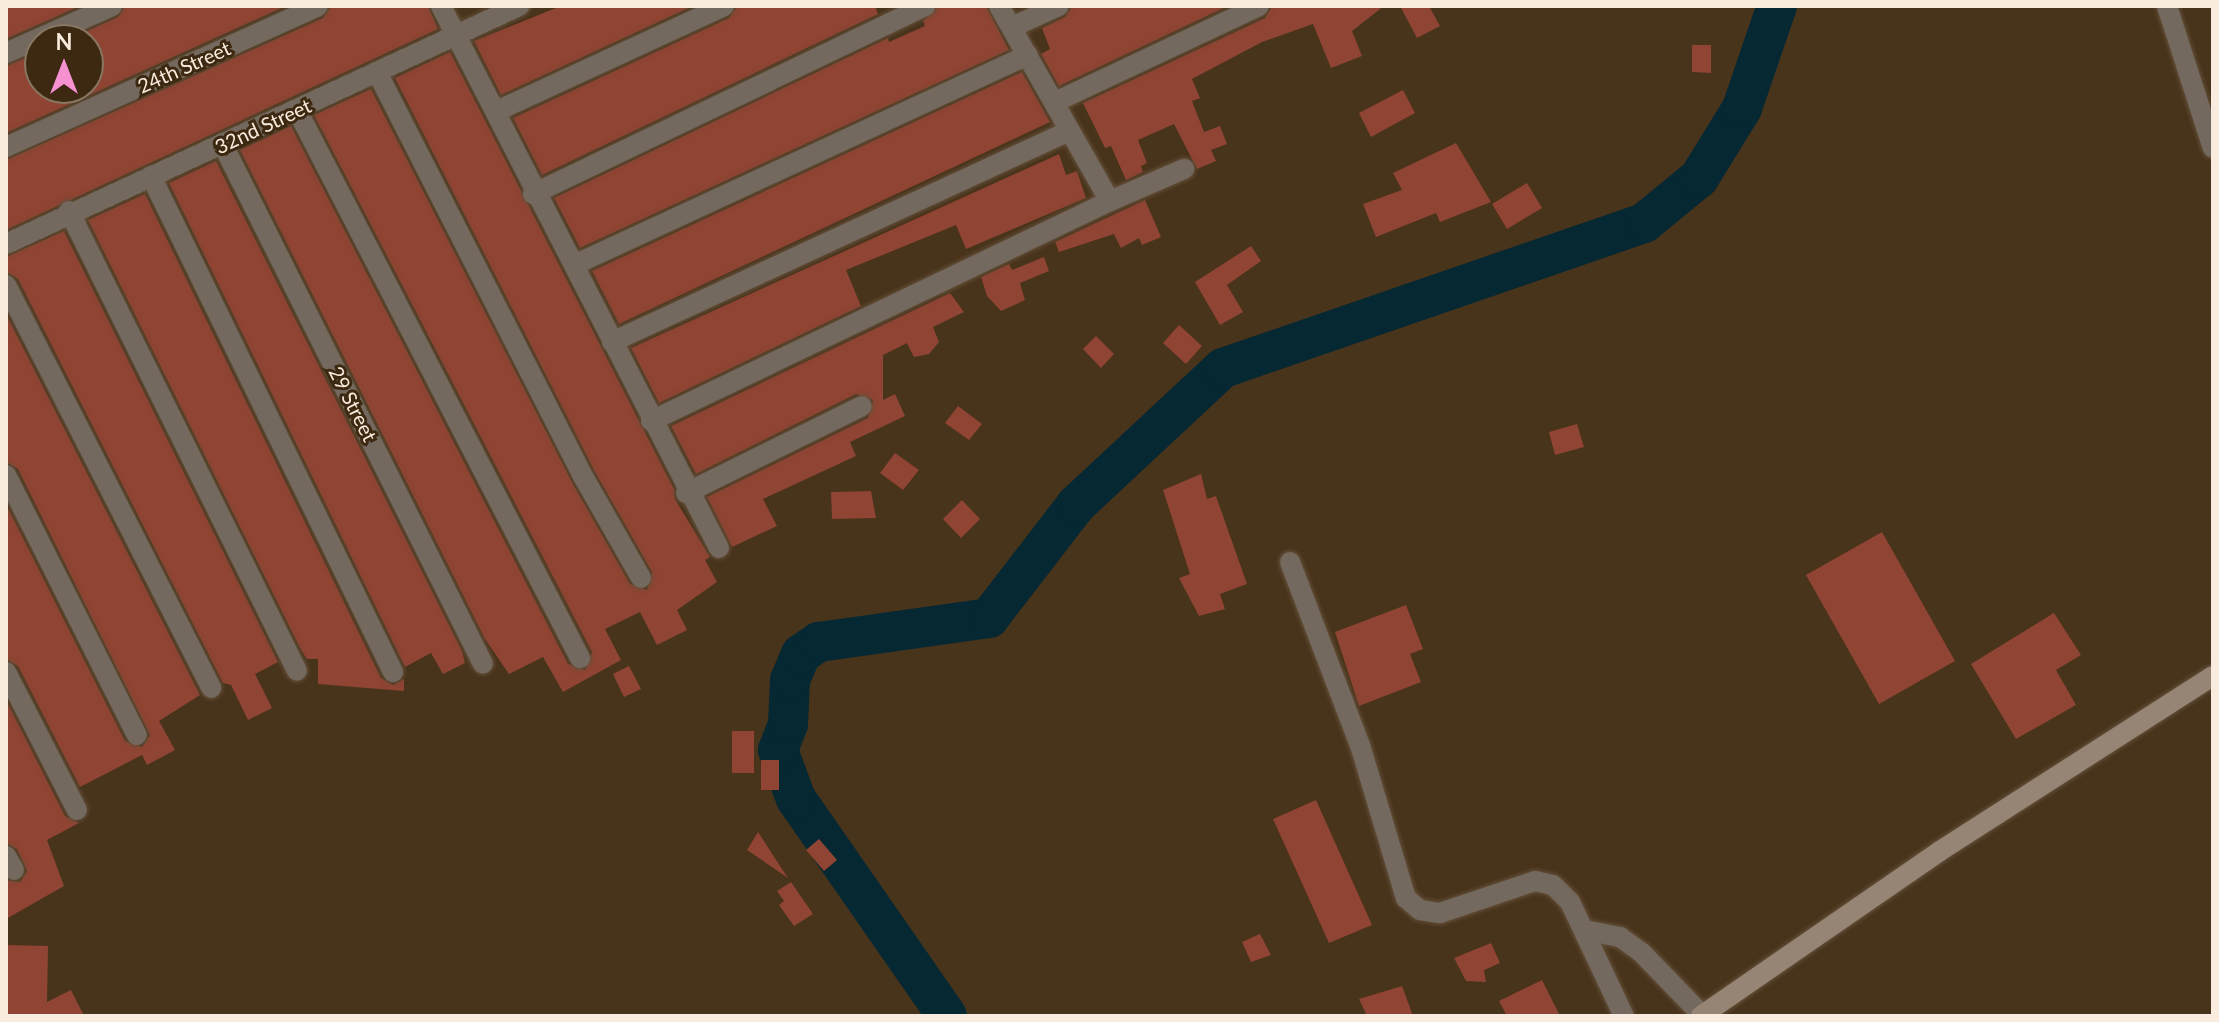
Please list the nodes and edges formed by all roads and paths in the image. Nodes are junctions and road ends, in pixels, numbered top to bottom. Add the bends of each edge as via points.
1 (112, 6) edge
2 (318, 6) edge
3 (441, 6) edge
4 (519, 6) edge
5 (724, 6) edge
6 (925, 6) edge
7 (999, 6) edge
8 (1059, 6) edge
9 (1259, 6) edge
10 (2167, 6) edge
11 (1012, 27) junction
12 (453, 36) junction
13 (6, 53) edge
14 (1028, 55) junction
15 (377, 72) junction
16 (1055, 102) junction
17 (297, 110) junction
18 (497, 111) junction
19 (1069, 131) junction
20 (223, 145) junction
21 (6, 147) edge
22 (2213, 148) edge
23 (1184, 169) dead end
24 (151, 176) junction
25 (533, 194) junction
26 (1110, 201) junction
27 (69, 211) junction
28 (6, 244) edge
29 (574, 265) junction
30 (6, 285) edge
31 (612, 342) junction
32 (862, 406) dead end
33 (651, 421) junction
34 (6, 475) edge
35 (686, 493) junction
36 (719, 548) dead end
37 (1290, 562) dead end
38 (641, 578) dead end
39 (580, 658) dead end
40 (483, 664) dead end
41 (297, 671) dead end
42 (6, 672) edge
43 (393, 672) dead end
44 (2213, 676) edge
45 (211, 688) dead end
46 (137, 735) dead end
47 (77, 810) dead end
48 (1584, 930) junction
49 (1624, 1016) edge
50 (1701, 1016) edge

1 - 13 street
2 - 21 street, 24th Street
3 - 12 street
4 - 12 street, 32nd Street
5 - 18 street
6 - 25 street
7 - 11 street
8 - 11 street
9 - 16 street
10 - 22 street
11 - 14 street
12 - 15 street, 32nd Street
12 - 18 street
14 - 16 street
14 - 29 street
15 - 17 street, 32nd Street
15 - 38 street via 577,465
16 - 19 street
17 - 20 street, 32nd Street
17 - 39 street
18 - 25 street
19 - 26 street
19 - 31 street
20 - 24 street, 32nd Street
20 - 40 street, 29 Street
23 - 26 street
24 - 27 street, 32nd Street
24 - 43 street
25 - 29 street
26 - 33 street
27 - 28 street, 32nd Street
27 - 41 street
29 - 31 street
30 - 45 street
31 - 33 street
32 - 35 street
33 - 35 street
34 - 46 street
35 - 36 street
37 - 48 street via 1360,745 1406,898 1420,910 1440,913 1535,881 1562,894
42 - 47 street
44 - 50 street via 1979,825
48 - 49 street
48 - 50 street via 1620,937 1641,952

